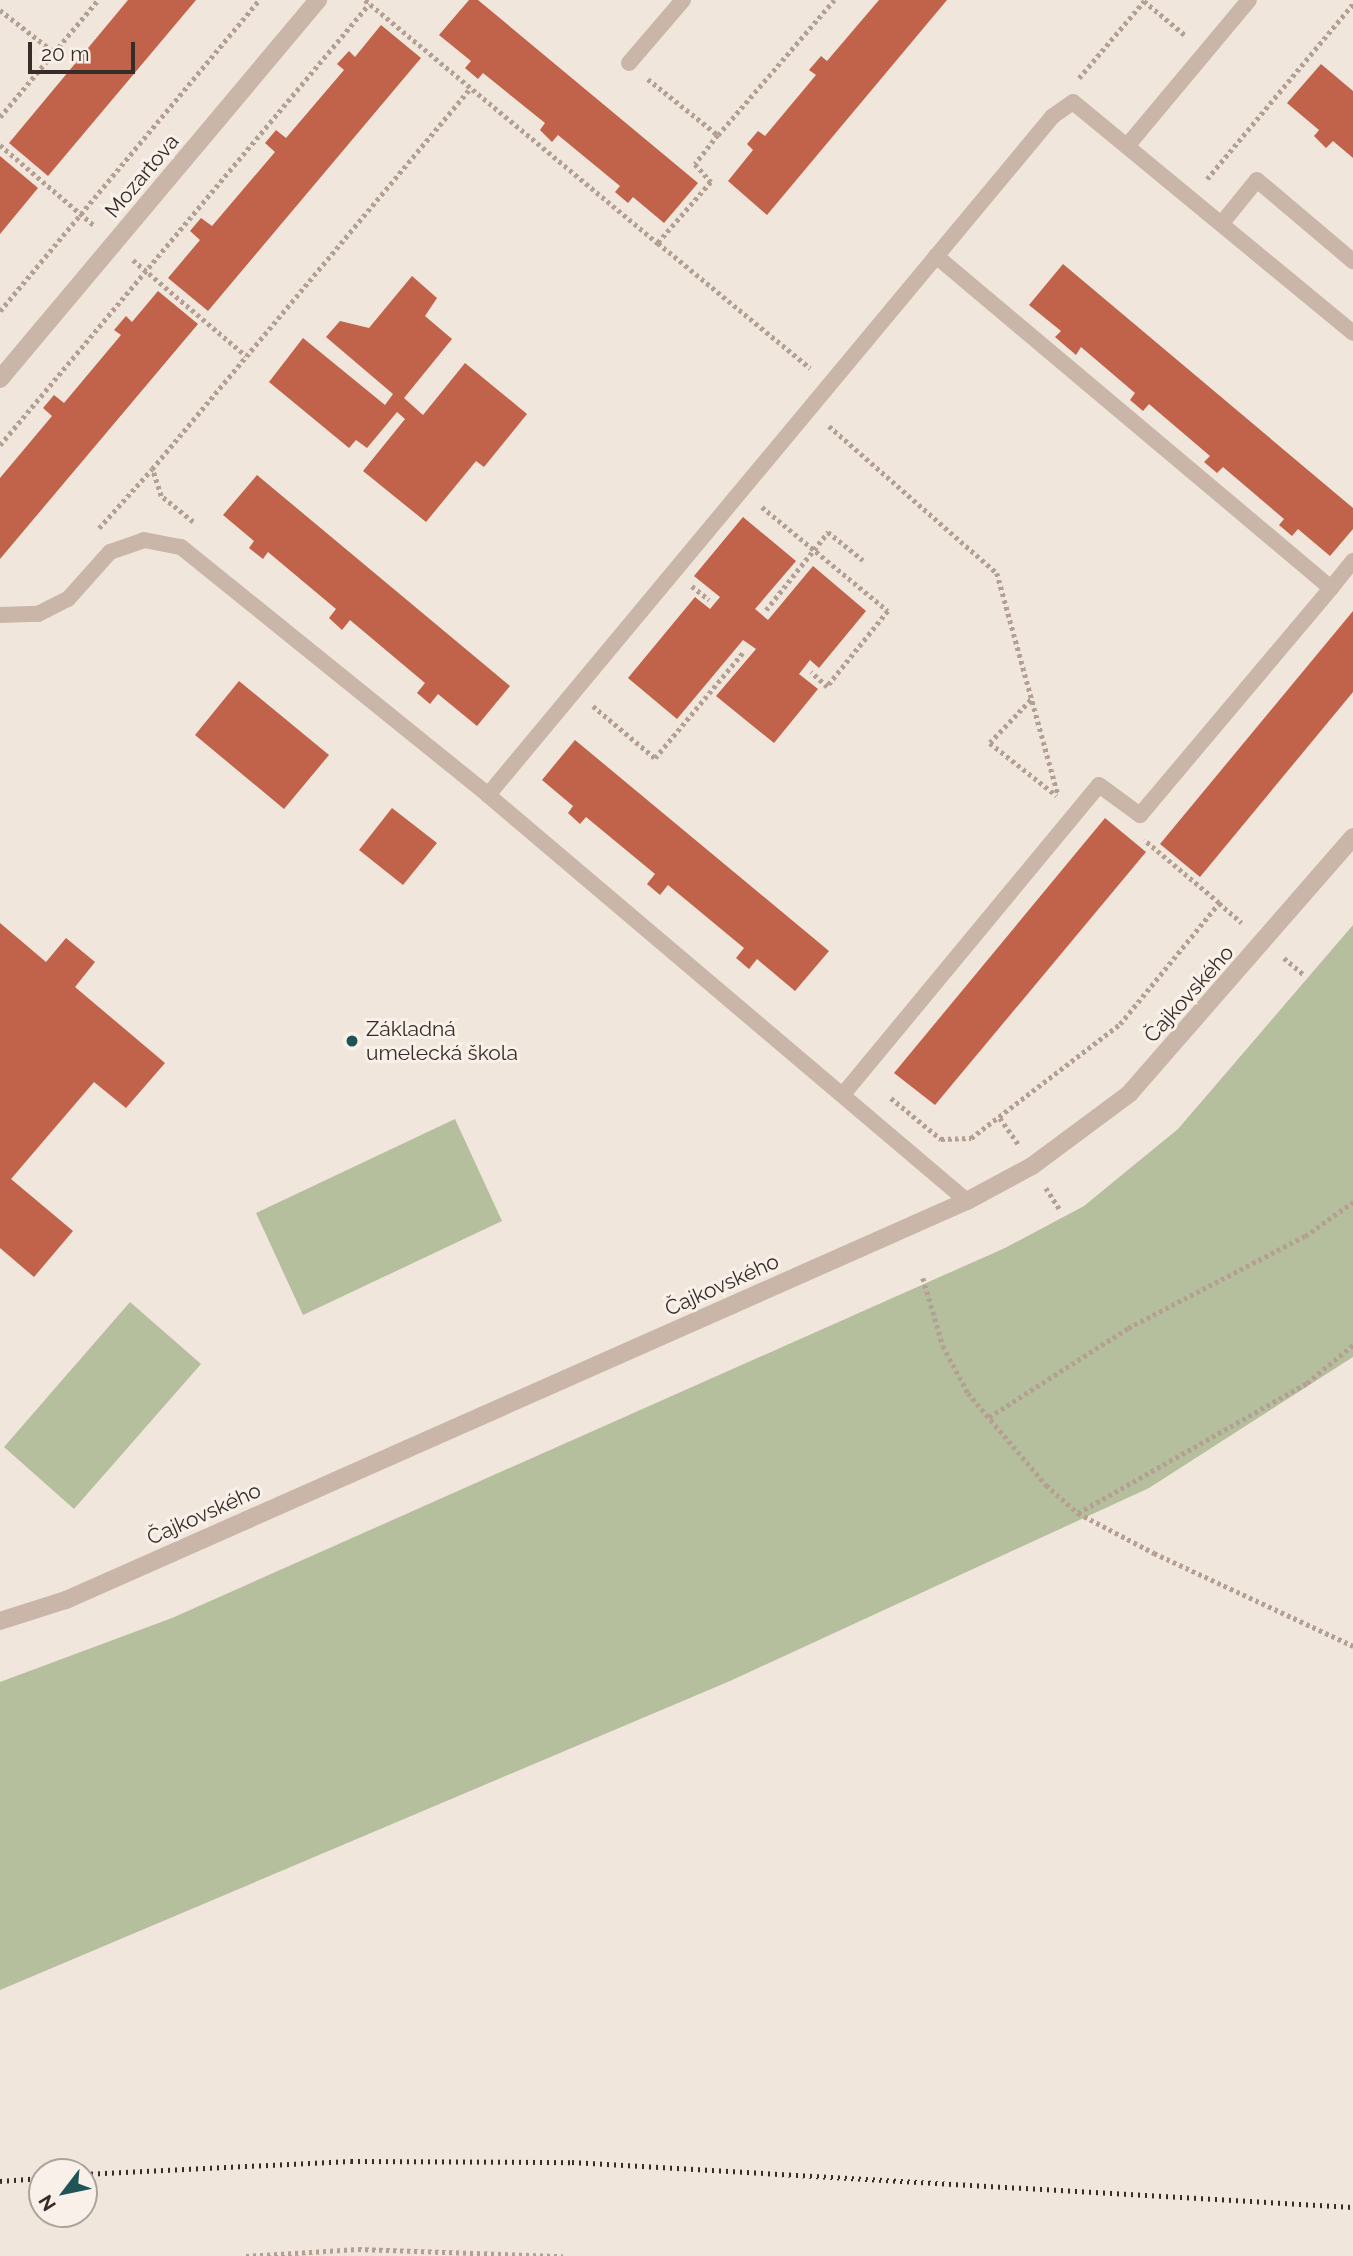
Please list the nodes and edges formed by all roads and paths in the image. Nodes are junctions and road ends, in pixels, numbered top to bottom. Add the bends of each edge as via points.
1 (98, 0) edge
2 (259, 0) edge
3 (318, 0) edge
4 (683, 0) edge
5 (834, 0) edge
6 (1143, 0) edge
7 (1249, 0) edge
8 (367, 2) edge
9 (1353, 4) edge
10 (0, 10) edge
11 (1205, 51) junction
12 (54, 52) junction
13 (629, 63) joint
14 (471, 89) junction
15 (1073, 102) junction
16 (0, 117) edge
17 (718, 135) junction
18 (0, 145) edge
19 (1127, 146) junction
20 (1191, 198) junction
21 (82, 212) junction
22 (1222, 223) junction
23 (658, 243) junction
24 (114, 246) junction
25 (936, 256) junction
26 (1353, 261) edge
27 (146, 271) junction
28 (0, 311) edge
29 (1353, 333) edge
30 (247, 356) junction
31 (0, 379) edge
32 (829, 384) junction
33 (810, 409) junction
34 (0, 445) edge
35 (744, 488) junction
36 (204, 531) dead end
37 (815, 550) junction
38 (863, 560) dead end
39 (1353, 561) edge
40 (1331, 588) junction
41 (766, 610) dead end
42 (0, 615) edge
43 (744, 650) dead end
44 (811, 672) dead end
45 (576, 692) junction
46 (1031, 700) junction
47 (488, 795) junction
48 (1058, 796) junction
49 (1077, 813) junction
50 (1140, 815) junction
51 (1353, 836) edge
52 (861, 1073) junction
53 (845, 1092) junction
54 (967, 1201) junction
55 (1353, 1202) edge
56 (923, 1278) dead end
57 (1353, 1345) edge
58 (989, 1417) junction
59 (1078, 1513) junction
60 (1, 1619) edge
61 (1353, 1646) edge
62 (246, 2256) edge
63 (563, 2256) edge

1 - 12 path
2 - 21 path
3 - 24 street, Mozartova
4 - 13 lane
5 - 17 path
6 - 11 path
6 - 15 path via 1068,90
7 - 11 lane
8 - 14 path
8 - 27 path
9 - 20 path
10 - 12 path
11 - 19 lane
12 - 16 path
13 - 17 path
14 - 23 path
14 - 30 path
15 - 19 lane
15 - 25 lane via 1053,116
17 - 23 path via 695,164 711,182
18 - 21 path
19 - 20 lane
20 - 22 lane
21 - 24 path
21 - 28 path
22 - 26 lane via 1257,180
22 - 29 lane
23 - 32 path
24 - 27 path
24 - 31 street, Mozartova
25 - 32 lane
25 - 40 lane
27 - 30 path
27 - 34 path
30 - 36 path via 152,469 161,496
32 - 33 lane
33 - 35 lane
33 - 46 path via 996,573
35 - 37 path
35 - 45 lane
37 - 38 path via 828,532
37 - 41 path
37 - 44 path via 888,611 827,687
39 - 40 lane
40 - 50 lane
42 - 47 lane via 38,614 68,599 110,552 144,540 181,547
43 - 45 path via 655,758
45 - 47 lane
46 - 48 path
46 - 48 path via 990,743
47 - 53 lane
48 - 49 path
49 - 50 lane via 1099,785
49 - 52 lane
50 - 52 path via 1144,841 1219,903 1120,1024 971,1138 941,1139
51 - 54 street, Čajkovského via 1129,1094 1032,1166
52 - 53 lane
53 - 54 lane
54 - 60 street, Čajkovského via 66,1600
55 - 58 path via 1305,1236 1128,1328
56 - 58 path via 943,1346
57 - 59 path via 1307,1383
58 - 59 path via 1046,1485
59 - 61 path
62 - 63 path via 359,2249

